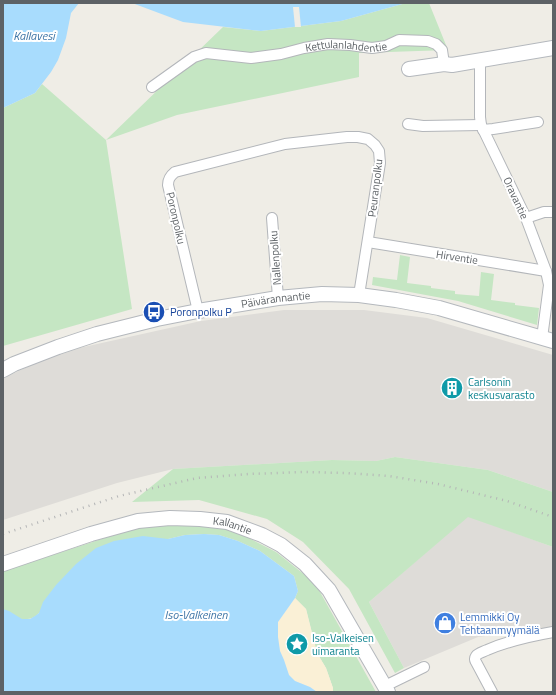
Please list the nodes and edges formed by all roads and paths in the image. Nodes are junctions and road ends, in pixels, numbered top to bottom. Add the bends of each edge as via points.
1 (553, 48) edge
2 (480, 60) junction
3 (444, 64) junction
4 (409, 68) dead end
5 (152, 87) dead end
6 (538, 122) dead end
7 (408, 124) dead end
8 (482, 127) junction
9 (266, 148) joint
10 (553, 212) edge
11 (272, 218) dead end
12 (526, 218) junction
13 (368, 242) junction
14 (546, 271) junction
15 (551, 286) edge
16 (359, 295) junction
17 (278, 298) junction
18 (198, 311) junction
19 (548, 340) edge
20 (3, 370) edge
21 (3, 564) edge
22 (553, 632) edge
23 (424, 667) dead end
24 (387, 689) edge
25 (492, 692) edge

1 - 2 street
2 - 3 street
2 - 8 street, Oravantie
3 - 4 street
3 - 5 street, Kettulanlahdentie via 442,50 428,41 399,40 386,46 372,48 328,44 251,58 206,53 194,57
6 - 8 street via 493,129
7 - 8 street
8 - 12 street, Oravantie
9 - 13 street, Peuranpolku via 347,137 368,139 375,145 380,163
9 - 18 street, Poronpolku via 175,172 169,178 168,185
10 - 12 street
11 - 17 street, Nallenpolku
12 - 14 street, Oravantie
13 - 14 street, Hirventie
13 - 16 street, Peuranpolku
14 - 15 street, Oravantie
15 - 19 street, Oravantie
16 - 17 street, Päivärannantie via 322,294
16 - 19 street, Päivärannantie via 439,308
17 - 18 street, Päivärannantie
18 - 20 street, Päivärannantie via 97,334 58,346
21 - 24 street, Kallantie via 138,521 170,518 227,522 282,545 305,564 329,590
22 - 25 street via 499,645 476,656 476,662
23 - 24 street

